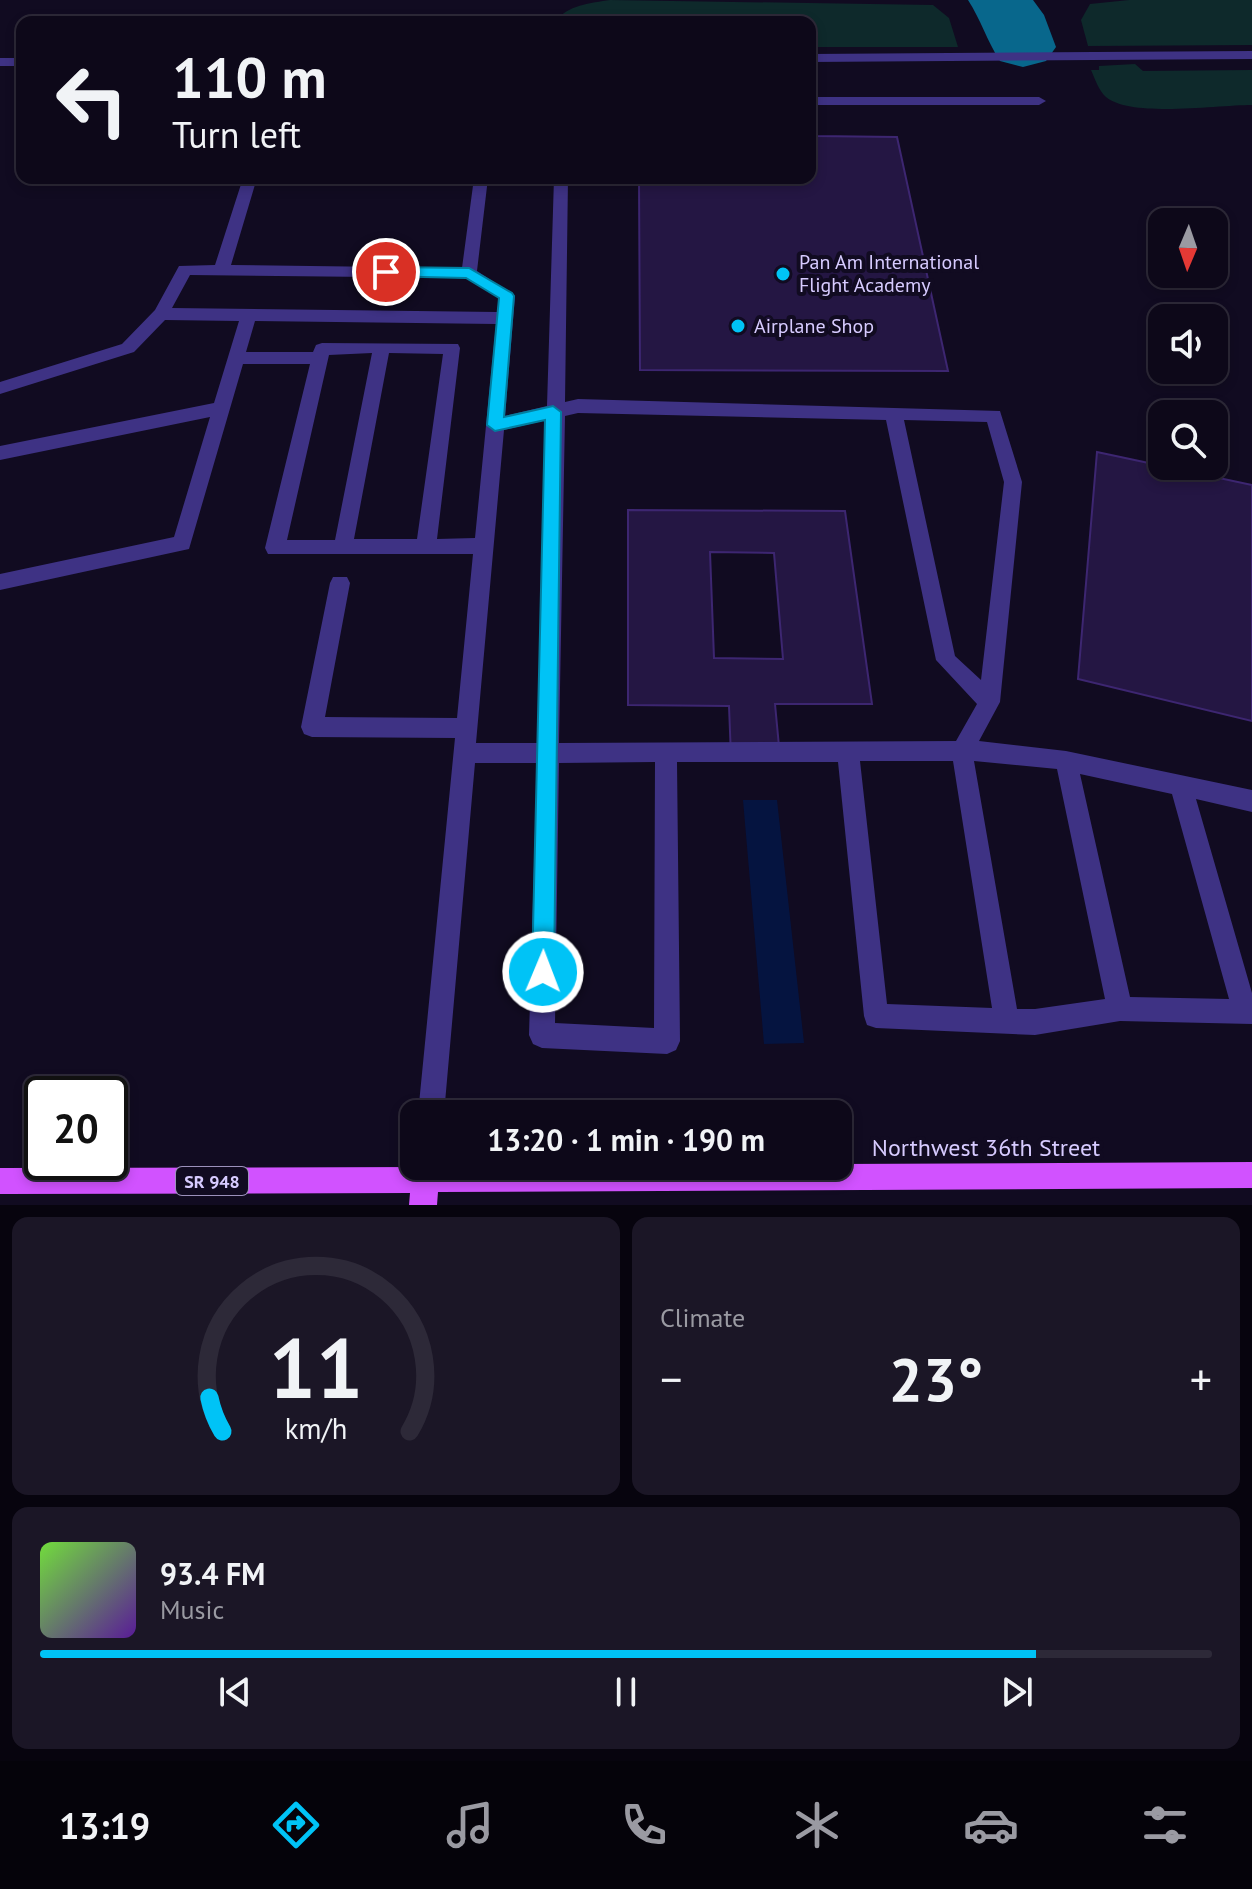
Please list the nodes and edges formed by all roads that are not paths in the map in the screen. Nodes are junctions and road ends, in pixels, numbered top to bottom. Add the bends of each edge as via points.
1 (1252, 55) edge
2 (816, 58) edge
3 (816, 101) edge
4 (1039, 101) dead end
5 (248, 184) edge
6 (480, 184) edge
7 (561, 184) edge
8 (221, 271) junction
9 (469, 273) junction
10 (161, 314) junction
11 (248, 317) junction
12 (505, 318) junction
13 (382, 347) junction
14 (236, 358) junction
15 (320, 358) junction
16 (0, 388) edge
17 (222, 408) junction
18 (553, 412) junction
19 (894, 414) junction
20 (495, 425) junction
21 (0, 453) edge
22 (484, 546) junction
23 (426, 547) junction
24 (343, 548) junction
25 (0, 582) edge
26 (340, 583) dead end
27 (989, 702) junction
28 (467, 728) junction
29 (666, 752) junction
30 (848, 752) junction
31 (962, 752) junction
32 (465, 753) junction
33 (547, 753) junction
34 (1066, 761) junction
35 (1181, 786) junction
36 (1252, 801) edge
37 (1120, 1009) junction
38 (1248, 1012) edge
39 (1007, 1021) junction
40 (432, 1100) edge
41 (1252, 1175) edge
42 (0, 1181) edge
43 (425, 1184) edge

1 - 2 lane
3 - 4 lane
5 - 8 lane
6 - 9 lane
7 - 18 lane
8 - 9 lane
8 - 10 lane via 185,270
9 - 12 lane via 507,296
10 - 11 lane
10 - 16 lane via 128,348
11 - 12 lane
11 - 14 lane
12 - 20 lane
13 - 15 lane via 322,349
13 - 23 lane via 452,348
13 - 24 lane
14 - 15 lane
14 - 17 lane
15 - 24 lane via 275,548
17 - 21 lane
17 - 25 lane via 182,543
18 - 19 lane via 578,406
18 - 20 lane
18 - 33 lane
19 - 27 lane via 946,660
19 - 27 lane via 994,416 1013,482
20 - 22 lane
22 - 23 lane
22 - 28 lane
23 - 24 lane
26 - 28 lane via 312,727
27 - 31 lane
28 - 32 lane
29 - 30 lane
29 - 33 lane
29 - 33 lane via 667,1041 542,1035
30 - 31 lane
30 - 39 lane via 876,1016
31 - 34 lane
31 - 39 lane
32 - 33 lane
32 - 40 lane
34 - 35 lane
34 - 37 lane
35 - 36 lane
35 - 38 lane
37 - 38 lane
37 - 39 lane
41 - 43 main road, Northwest 36th Street / SR 948
42 - 43 main road, Northwest 36th Street / SR 948

